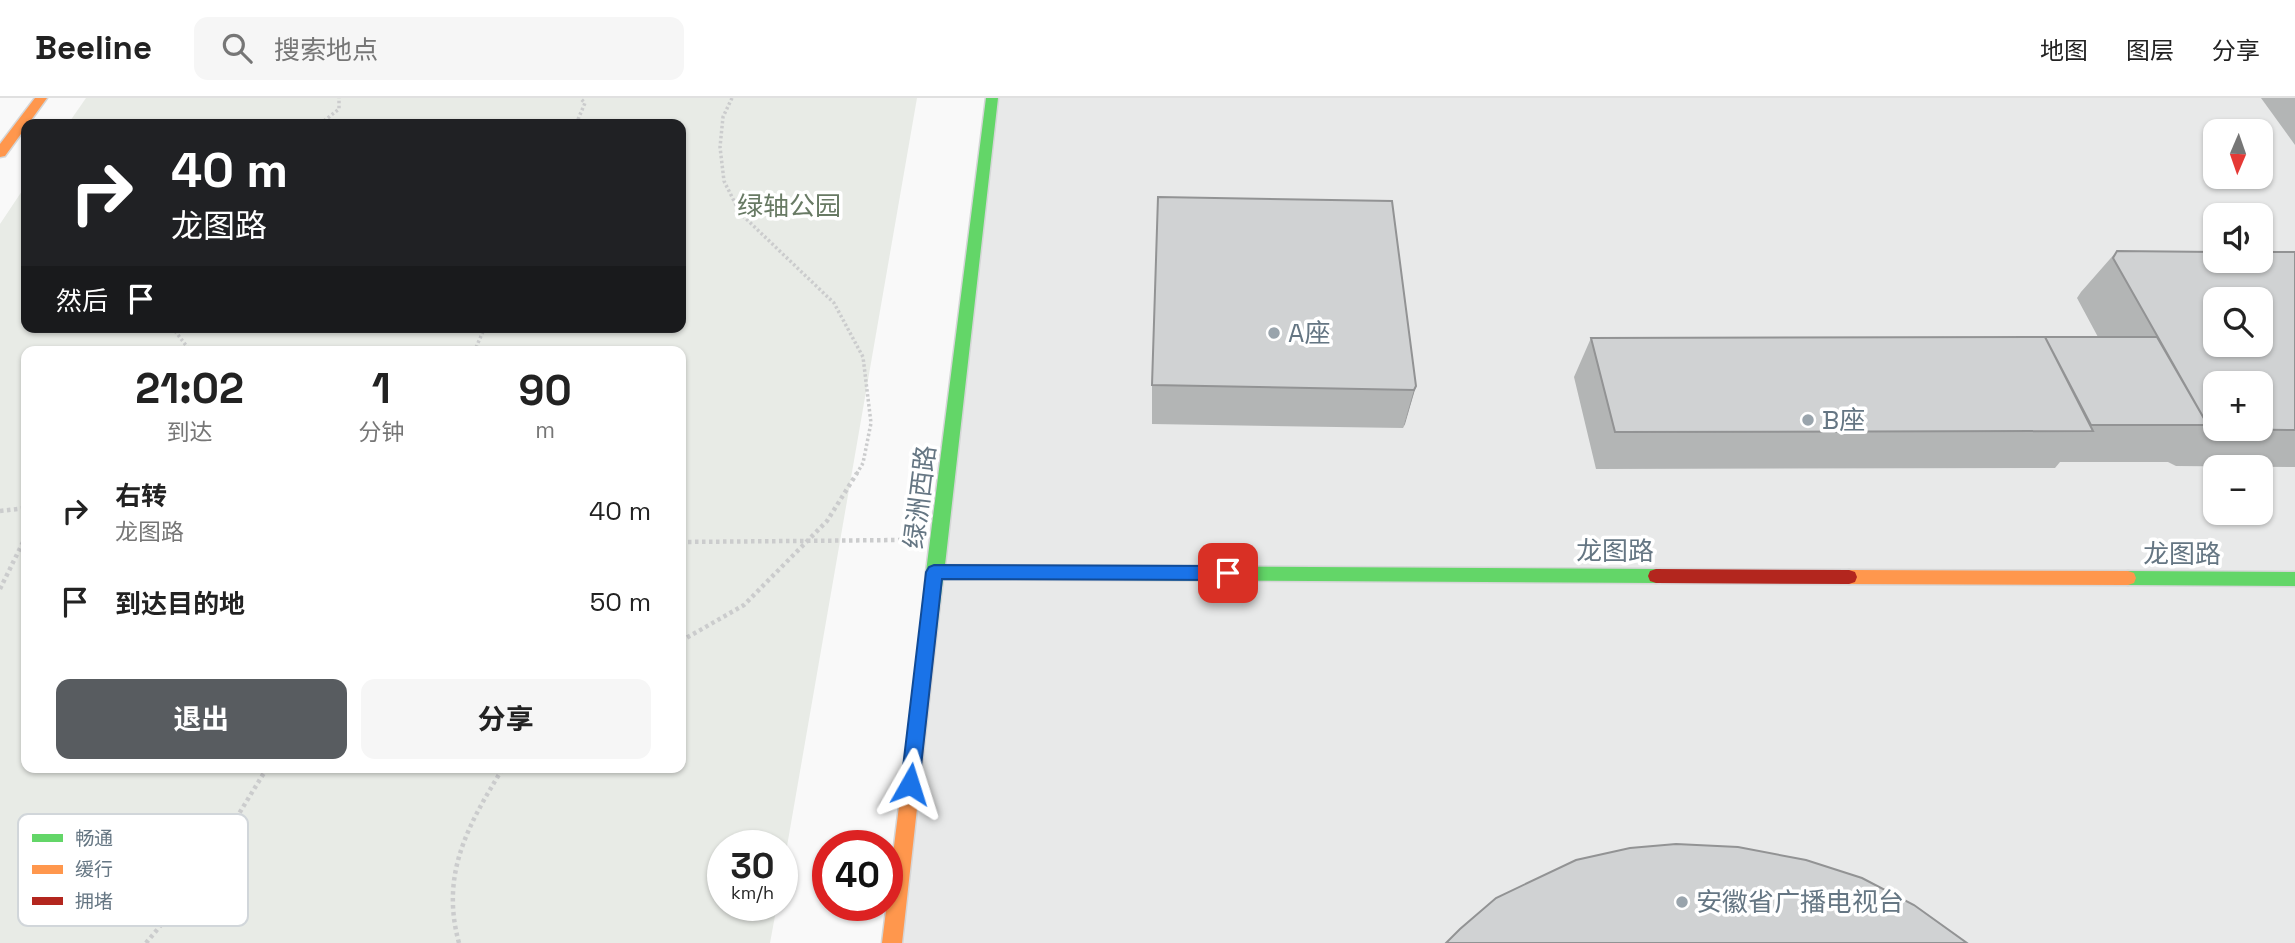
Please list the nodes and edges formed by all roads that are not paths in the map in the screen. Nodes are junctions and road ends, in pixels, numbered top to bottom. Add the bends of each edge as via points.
1 (41, 98) edge
2 (992, 98) edge
3 (25, 119) edge
4 (21, 125) edge
5 (0, 153) edge
6 (934, 572) junction
7 (2295, 579) edge
8 (892, 943) edge

1 - 3 street
2 - 6 street, 绿洲西路
4 - 5 street
6 - 7 street, 龙图路
6 - 8 street, 绿洲西路

